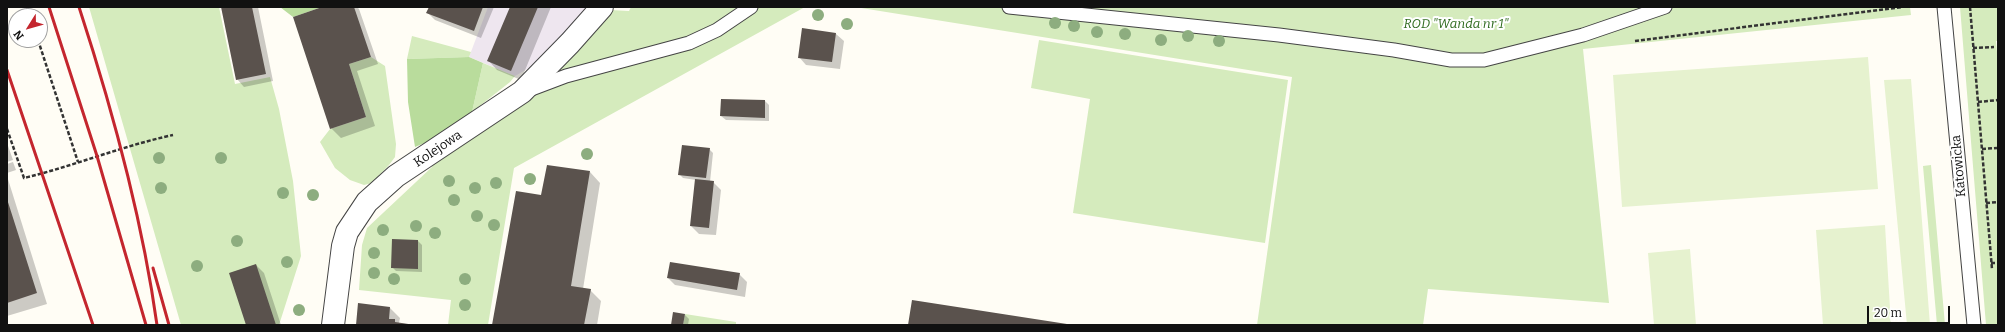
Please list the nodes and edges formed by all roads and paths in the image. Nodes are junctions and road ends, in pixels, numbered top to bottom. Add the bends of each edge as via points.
1 (602, 7) edge
2 (751, 7) edge
3 (1009, 7) edge
4 (1665, 7) edge
5 (1902, 7) edge
6 (1944, 7) edge
7 (1970, 7) edge
8 (1629, 42) dead end
9 (1994, 47) dead end
10 (41, 48) edge
11 (1973, 48) junction
12 (522, 92) junction
13 (1998, 100) edge
14 (1978, 102) junction
15 (7, 129) edge
16 (173, 135) dead end
17 (1997, 148) dead end
18 (1982, 149) junction
19 (78, 162) junction
20 (1998, 202) edge
21 (1986, 203) junction
22 (1991, 263) junction
23 (1998, 263) edge
24 (1992, 271) dead end
25 (333, 325) edge
26 (1974, 325) edge

1 - 12 street, Kolejowa
2 - 12 lane via 716,30 689,43 566,76
3 - 4 lane via 1278,35 1451,60 1484,60 1583,36
5 - 8 path
6 - 26 lane, Katowicka
7 - 11 path
9 - 11 path
10 - 19 path
11 - 14 path
12 - 25 street, Kolejowa via 396,176 367,202 347,232 343,246
13 - 14 path
14 - 18 path
15 - 19 path via 24,178
16 - 19 path via 136,143
17 - 18 path
18 - 21 path
20 - 21 path
21 - 22 path
22 - 23 path
22 - 24 path

